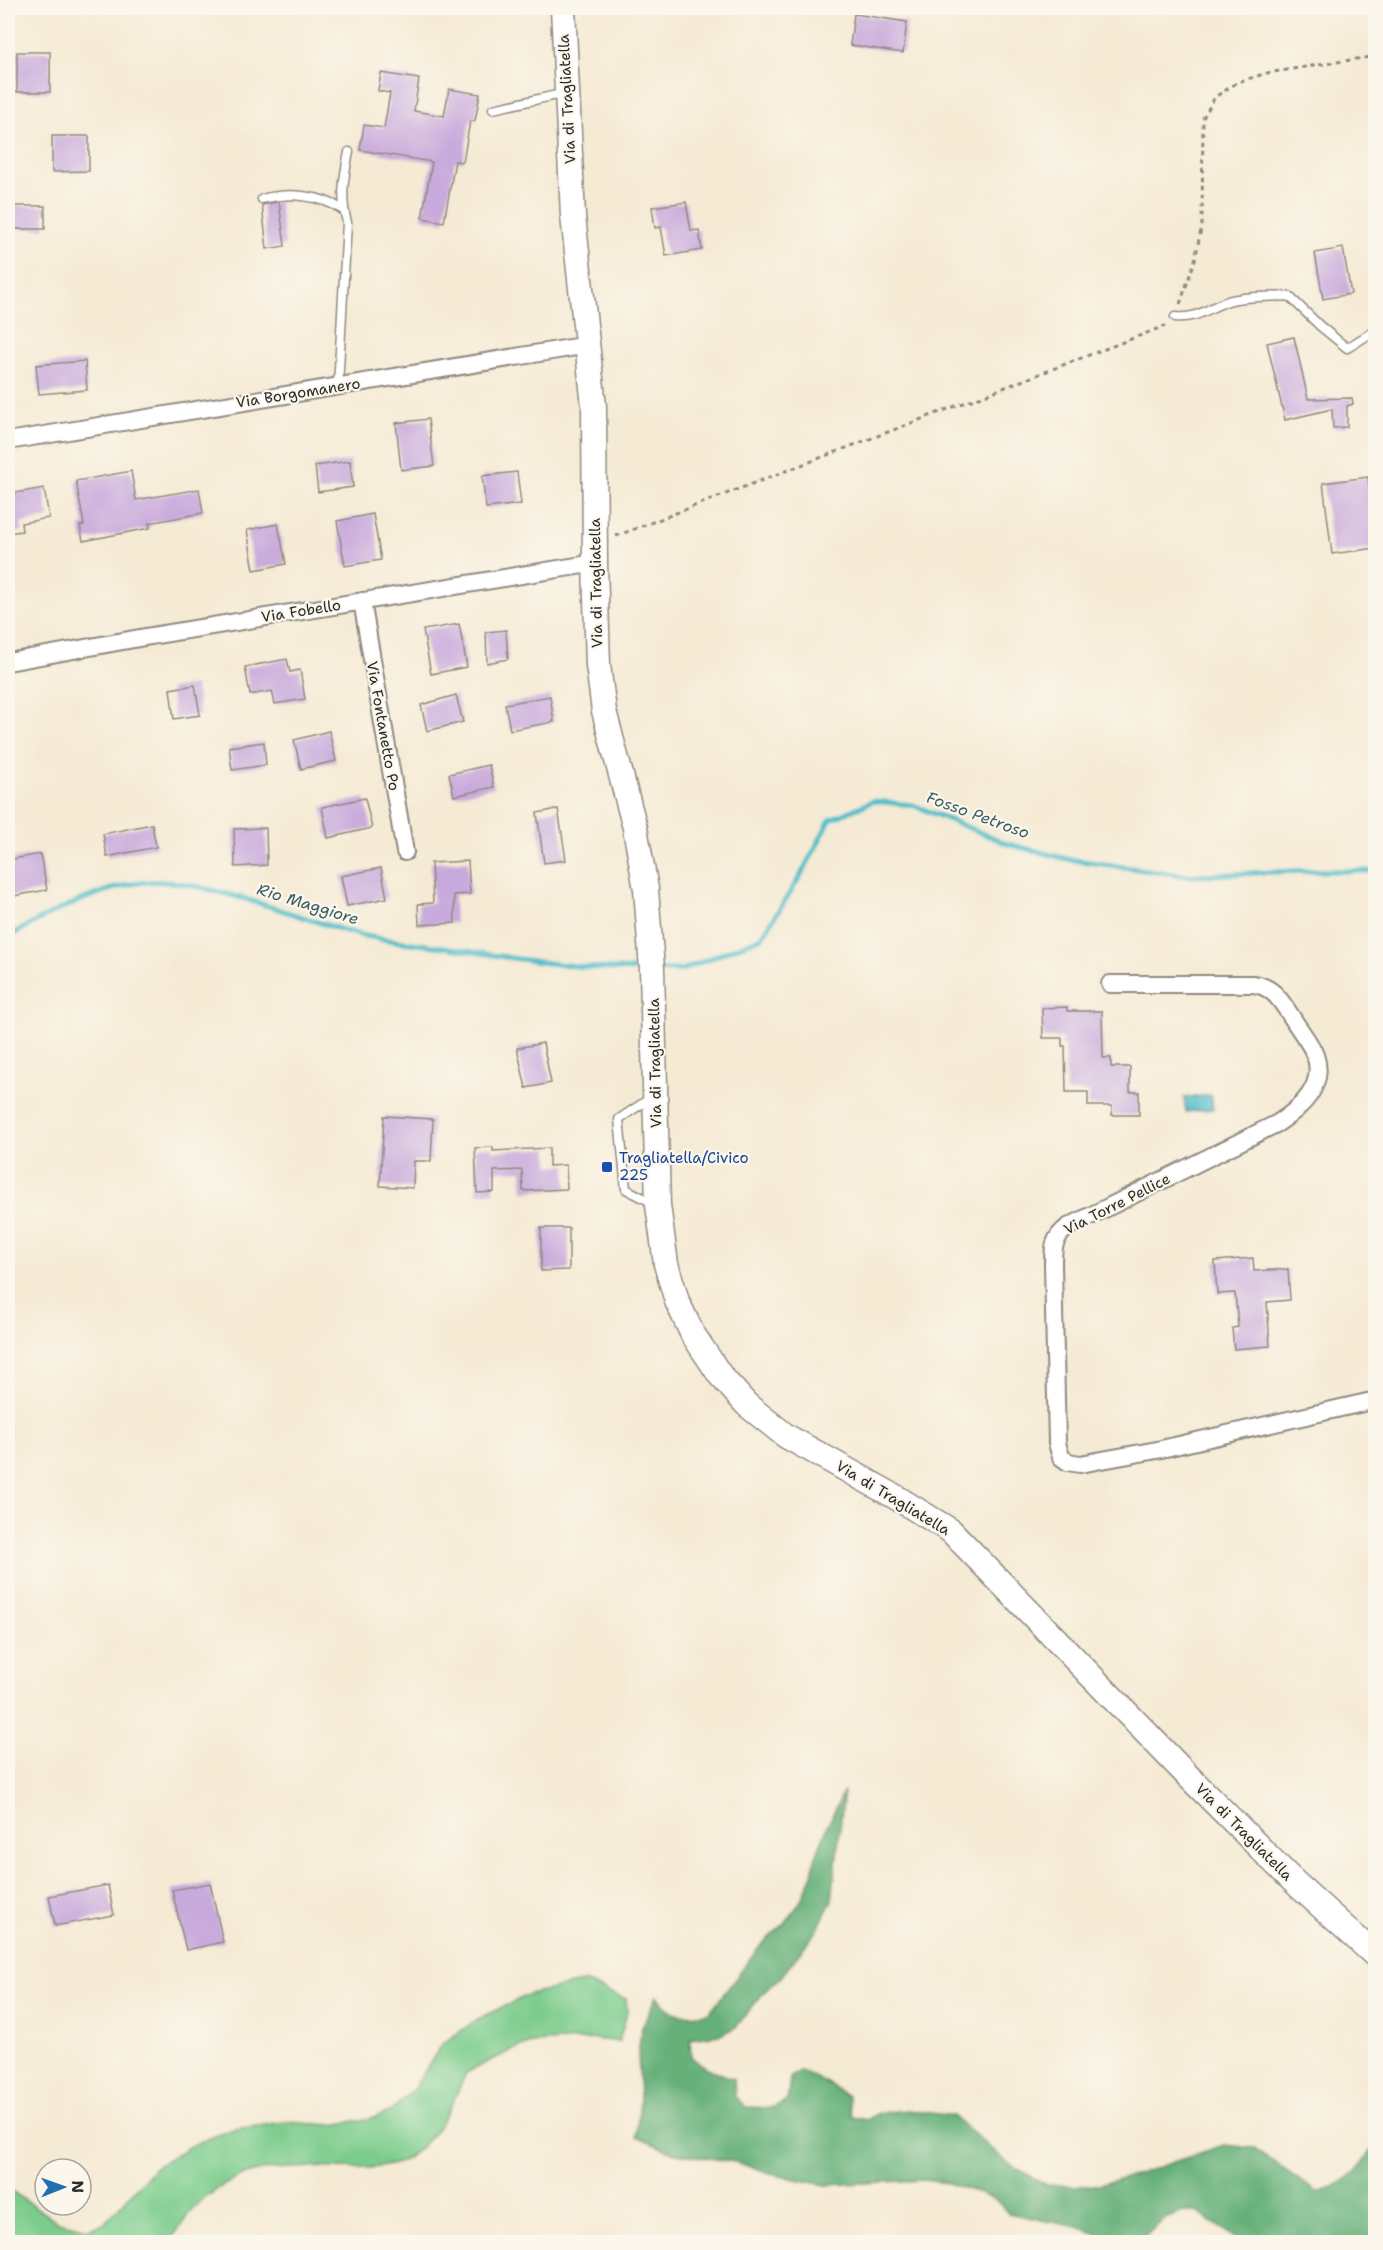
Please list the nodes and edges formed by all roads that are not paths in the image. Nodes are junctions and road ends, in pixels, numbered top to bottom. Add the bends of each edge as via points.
1 (563, 8) edge
2 (566, 93) junction
3 (494, 110) dead end
4 (349, 152) dead end
5 (262, 199) dead end
6 (344, 210) junction
7 (1175, 318) road end
8 (1376, 330) edge
9 (588, 345) junction
10 (338, 387) junction
11 (8, 441) edge
12 (595, 553) junction
13 (362, 601) junction
14 (8, 662) edge
15 (405, 852) dead end
16 (1110, 984) dead end
17 (656, 1094) junction
18 (658, 1205) junction
19 (1376, 1400) edge
20 (1376, 1956) edge

1 - 2 street, Via di Tragliatella
2 - 3 lane
2 - 9 street, Via di Tragliatella via 573,216
4 - 6 lane
5 - 6 lane via 279,194 310,197 332,202
6 - 10 lane via 347,222
7 - 8 lane via 1199,315 1229,300 1289,296 1347,348
9 - 10 street, Via Borgomanero
9 - 12 street, Via di Tragliatella via 596,436
10 - 11 street, Via Borgomanero
12 - 13 street, Via Fobello
12 - 17 street, Via di Tragliatella via 602,700 635,828 646,889
13 - 14 street, Via Fobello
13 - 15 street, Via Fontanetto Po
16 - 19 street, Via Torre Pellice via 1265,986 1278,997 1311,1048 1317,1074 1308,1099 1296,1112 1068,1227 1058,1236 1053,1248 1053,1273 1057,1443 1061,1457 1080,1464
17 - 18 street, Via di Tragliatella
17 - 18 lane via 619,1119 626,1189
18 - 20 street, Via di Tragliatella via 666,1264 677,1301 692,1333 720,1375 747,1405 786,1436 951,1531 1187,1775 1290,1878

